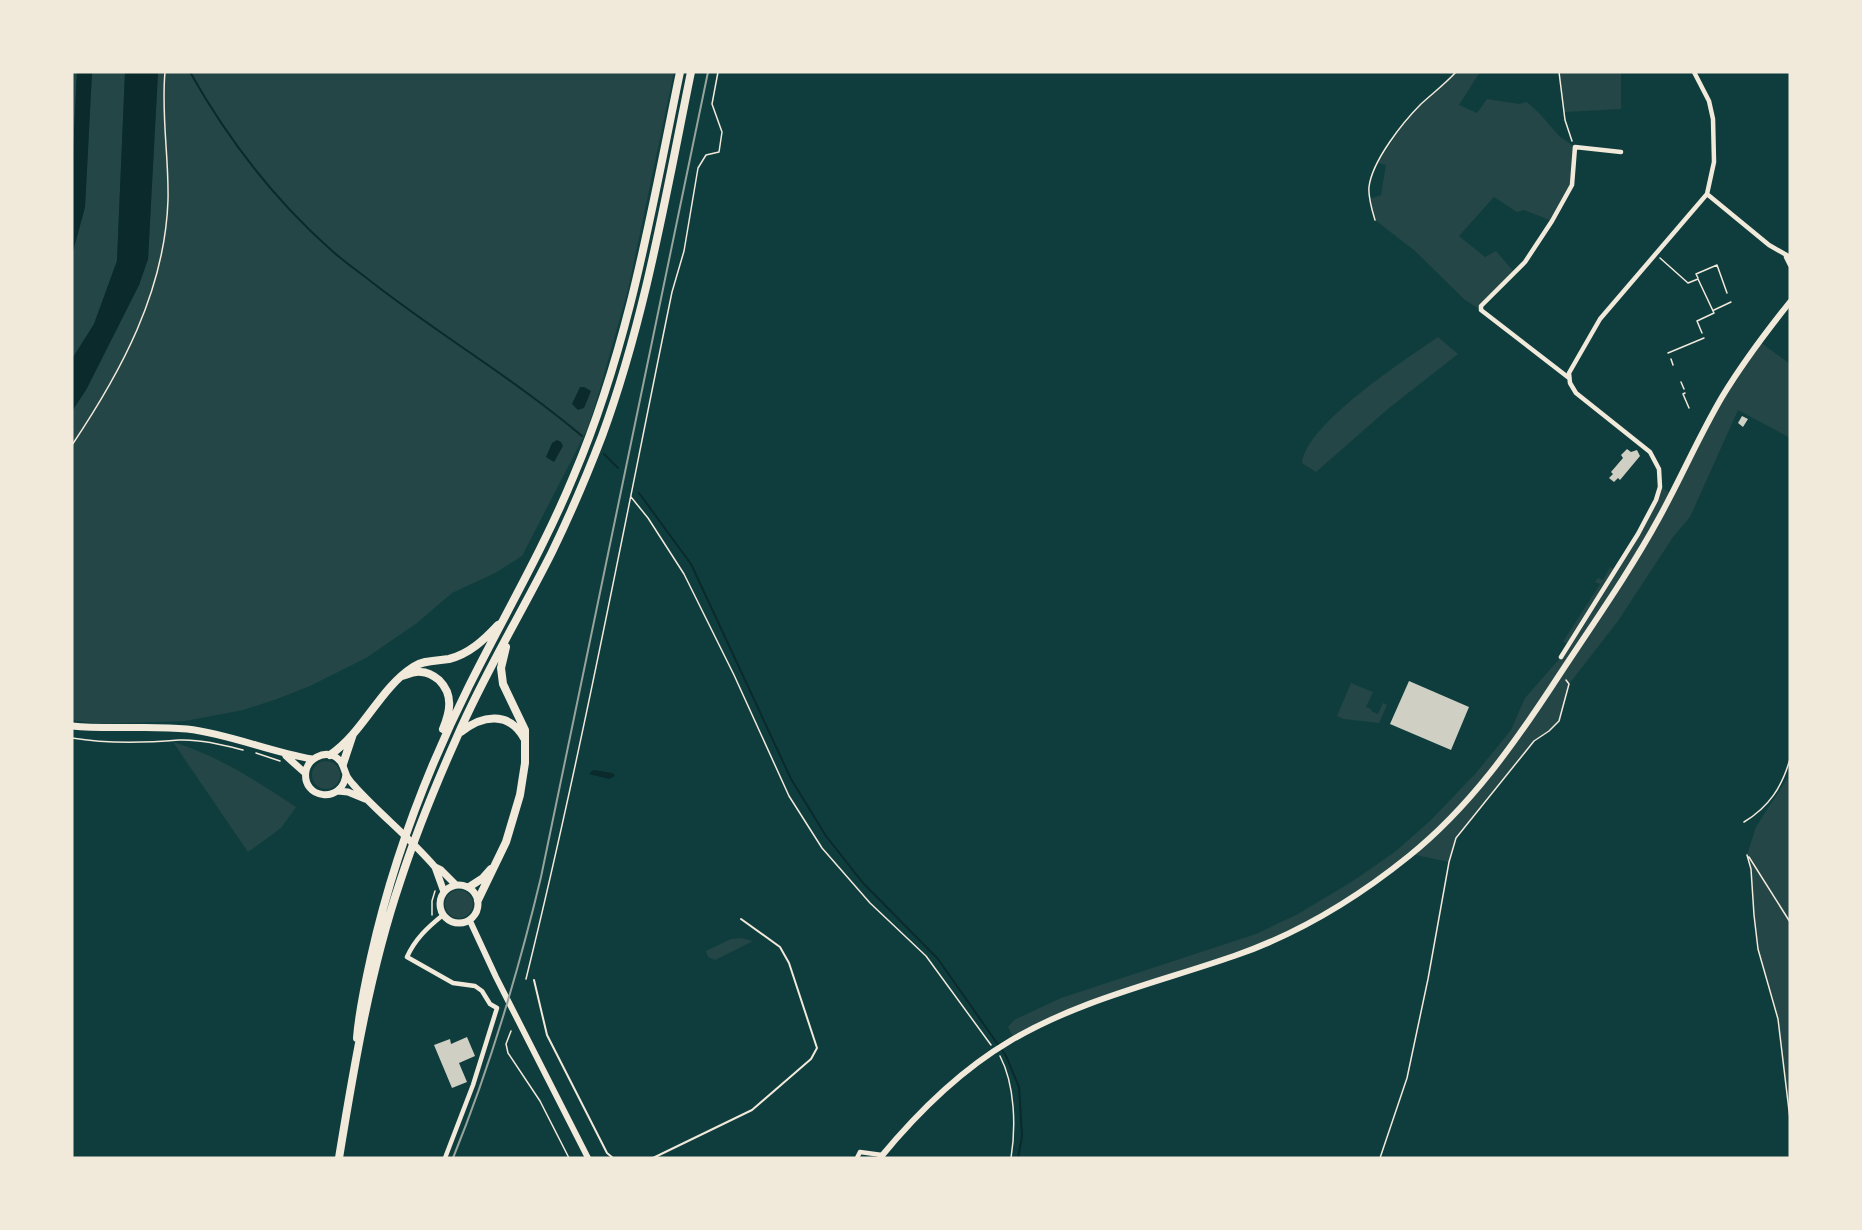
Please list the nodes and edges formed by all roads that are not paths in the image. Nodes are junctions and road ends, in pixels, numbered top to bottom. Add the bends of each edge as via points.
1 (680, 72) edge
2 (691, 72) edge
3 (1694, 72) edge
4 (1621, 152) dead end
5 (1707, 194) junction
6 (1788, 257) edge
7 (1790, 265) edge
8 (1790, 302) edge
9 (1569, 378) junction
10 (507, 615) junction
11 (510, 631) junction
12 (1561, 657) dead end
13 (400, 676) junction
14 (72, 726) edge
15 (355, 730) junction
16 (458, 735) junction
17 (443, 740) junction
18 (526, 743) junction
19 (330, 755) junction
20 (284, 758) junction
21 (312, 759) junction
22 (343, 764) junction
23 (305, 773) junction
24 (346, 774) junction
25 (338, 791) junction
26 (367, 800) junction
27 (496, 863) junction
28 (435, 867) junction
29 (456, 885) junction
30 (469, 887) junction
31 (444, 892) junction
32 (478, 900) junction
33 (443, 915) junction
34 (741, 919) dead end
35 (470, 921) junction
36 (534, 980) dead end
37 (355, 1062) junction
38 (881, 1157) edge
39 (339, 1158) edge
40 (445, 1158) edge
41 (588, 1158) edge
42 (613, 1158) edge
43 (653, 1158) edge
44 (857, 1158) edge

1 - 10 main road via 630,308 613,369 574,475
2 - 11 main road via 642,304 624,369 594,456 564,526
3 - 5 street via 1713,119 1714,162
4 - 9 street via 1575,147 1572,185 1552,221 1525,262 1481,306 1481,310
5 - 6 street
5 - 9 street via 1600,320 1575,360
6 - 7 street
8 - 38 street via 1722,397 1658,520 1539,707 1490,776 1437,832 1387,874 1319,918 1237,955 1084,1006 1012,1039 933,1099
9 - 12 street via 1582,399 1650,452 1659,469 1660,487 1638,534
10 - 13 main road via 463,655 415,665
10 - 17 main road
11 - 16 main road
11 - 18 main road via 501,668 503,684 520,716
13 - 15 main road
13 - 17 main road via 421,671 445,687 450,700
14 - 20 main road via 188,729 236,739
15 - 19 main road
15 - 22 main road
16 - 18 main road via 483,719 505,720 513,724
16 - 37 main road via 400,884
17 - 37 main road via 379,920 358,1023
18 - 27 main road via 520,795
19 - 21 main road
19 - 22 main road
20 - 21 main road
20 - 23 main road
21 - 23 main road
22 - 24 main road
23 - 25 main road via 308,785 317,793 328,795
24 - 25 main road
24 - 26 main road
25 - 26 main road
26 - 28 main road
27 - 30 main road
27 - 32 main road
28 - 29 main road
28 - 31 main road
29 - 30 main road
29 - 31 main road
30 - 32 main road
31 - 33 main road via 440,902
32 - 35 main road via 477,912
33 - 35 main road via 456,923
33 - 40 street via 415,942 407,957 453,983 475,986 497,1008
34 - 43 lane via 780,947 817,1048 811,1059 752,1110
35 - 41 street
36 - 42 lane via 548,1036
37 - 39 main road
38 - 44 street via 860,1152

